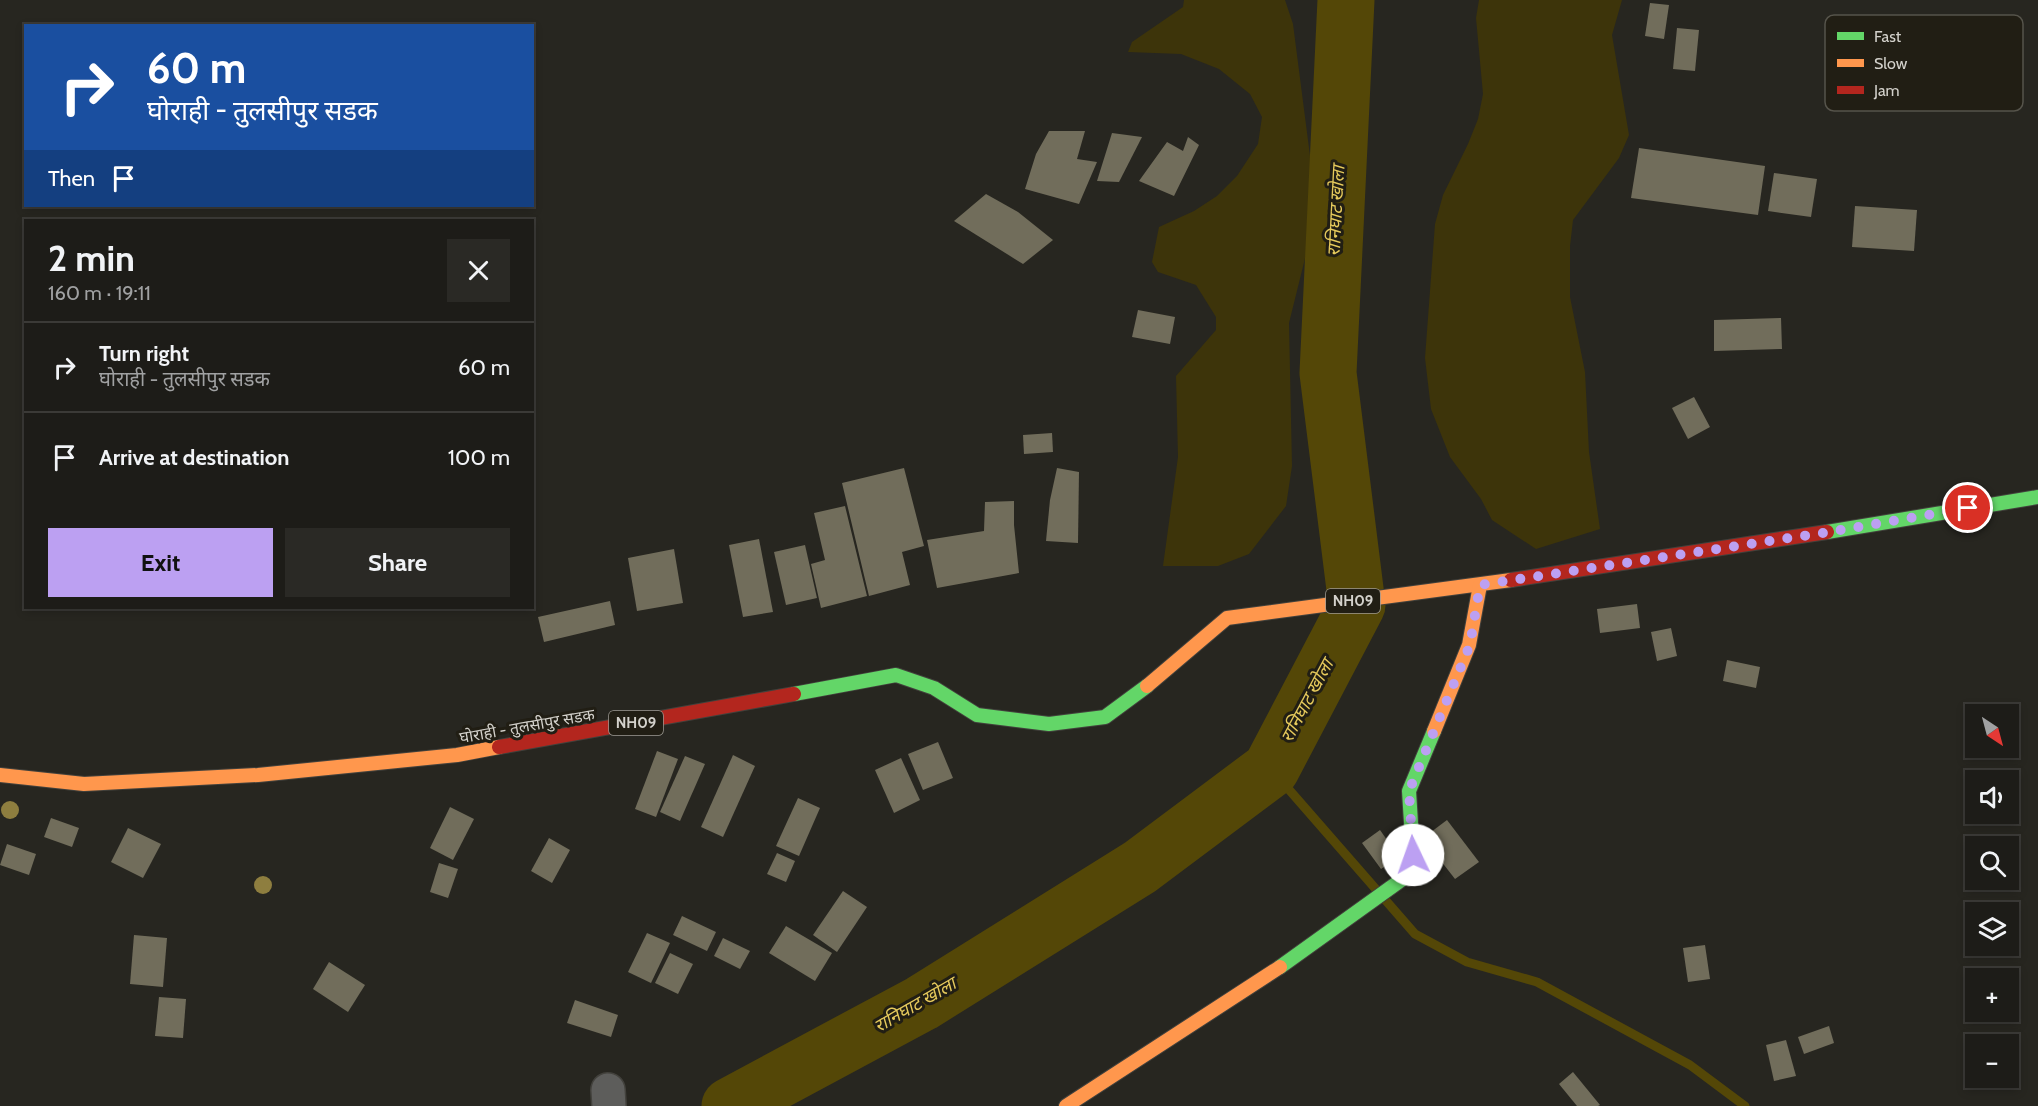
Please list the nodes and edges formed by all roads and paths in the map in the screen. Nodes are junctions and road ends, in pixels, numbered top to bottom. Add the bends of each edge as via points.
1 (2038, 497) edge
2 (1480, 585) junction
3 (0, 776) edge
4 (1066, 1106) edge

1 - 2 main road, NH09
2 - 3 main road, घोराही - तुलसीपुर सडक / NH09 via 1227,618 1160,677 1105,717 1049,724 977,715 934,688 896,675 457,755 258,775 84,784
2 - 4 main road via 1470,645 1409,791 1413,855 1404,878 1284,964

